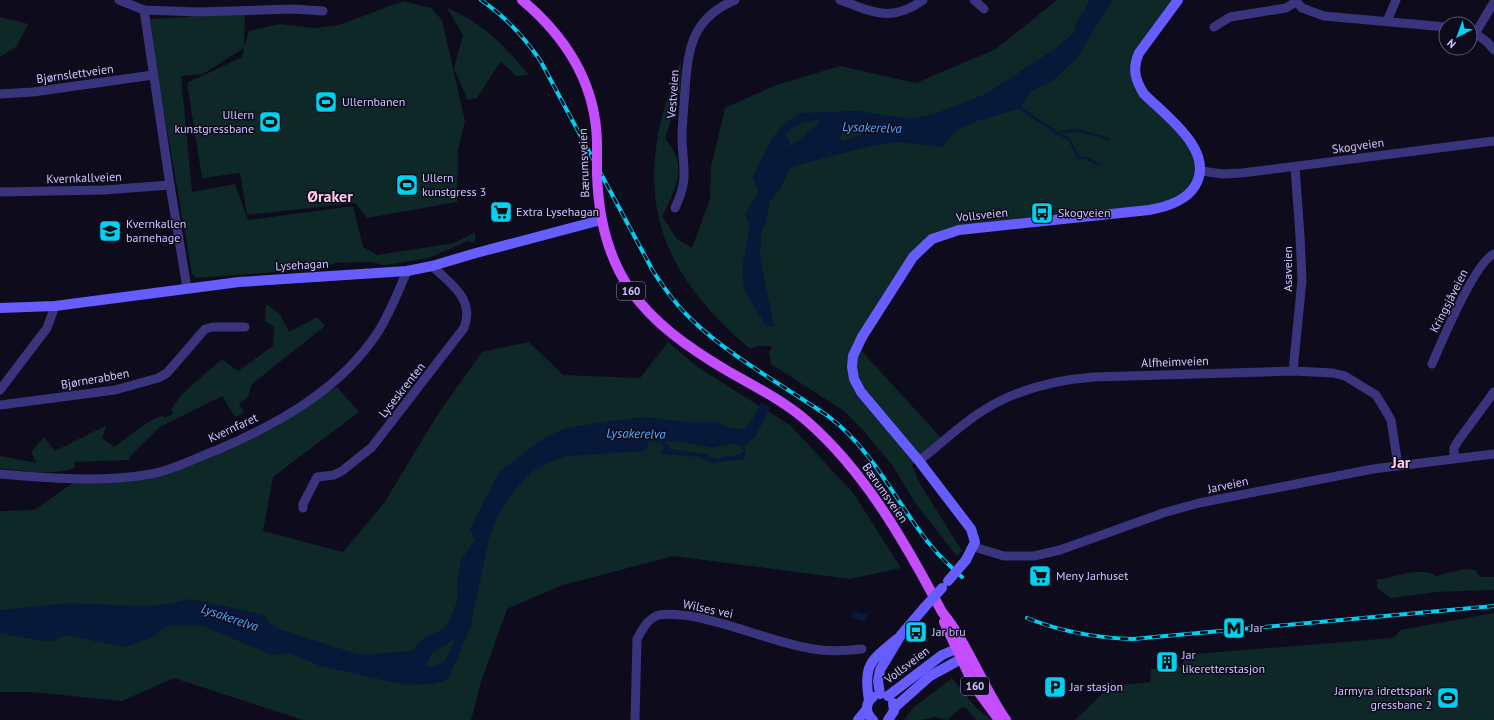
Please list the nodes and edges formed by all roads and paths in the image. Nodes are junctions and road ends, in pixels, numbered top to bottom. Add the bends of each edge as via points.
1 (119, 0) edge
2 (522, 0) edge
3 (735, 0) edge
4 (840, 0) edge
5 (923, 0) edge
6 (974, 0) edge
7 (1178, 0) edge
8 (1396, 0) edge
9 (1296, 1) edge
10 (1494, 2) edge
11 (984, 9) dead end
12 (144, 10) junction
13 (323, 11) dead end
14 (1387, 21) junction
15 (1478, 24) edge
16 (1438, 25) edge
17 (1214, 27) dead end
18 (1478, 36) edge
19 (1494, 50) edge
20 (154, 75) junction
21 (0, 94) edge
22 (1494, 141) edge
23 (1295, 167) junction
24 (1201, 171) junction
25 (170, 185) junction
26 (0, 192) edge
27 (675, 208) dead end
28 (601, 220) junction
29 (1494, 254) edge
30 (432, 266) junction
31 (407, 271) junction
32 (187, 288) junction
33 (55, 306) junction
34 (0, 308) edge
35 (245, 327) dead end
36 (1432, 364) dead end
37 (1293, 370) junction
38 (0, 390) edge
39 (1494, 392) edge
40 (0, 405) edge
41 (1494, 454) edge
42 (1454, 458) junction
43 (919, 461) junction
44 (1398, 465) junction
45 (0, 474) edge
46 (303, 508) dead end
47 (974, 547) junction
48 (942, 612) junction
49 (902, 636) junction
50 (956, 649) junction
51 (862, 650) dead end
52 (965, 656) junction
53 (884, 695) junction
54 (868, 704) junction
55 (894, 708) junction
56 (635, 720) edge
57 (858, 720) edge
58 (873, 720) edge
59 (888, 720) edge
60 (999, 720) edge
61 (1006, 720) edge

1 - 12 street
2 - 28 main road, Bærumsveien / 160, bridge via 562,41 579,69 592,102
3 - 27 street, Vestveien via 721,7 700,25 690,49 686,66 682,139 685,178 682,194
4 - 5 street via 884,14 900,12
6 - 11 street
7 - 24 main road via 1139,53 1135,73 1144,94 1195,148
8 - 14 street
9 - 14 street via 1311,13 1324,16
9 - 17 street via 1286,8 1230,17
10 - 15 street
12 - 13 street
12 - 20 street
14 - 16 street
18 - 19 street
20 - 21 street, Bjørnslettveien via 33,92
20 - 25 street
22 - 23 street, Skogveien
23 - 24 street, Skogveien via 1223,174
23 - 37 street, Asaveien via 1302,280
24 - 43 main road, Vollsveien via 1194,188 1186,195 1176,202 1158,208 959,230 932,239 919,249 862,337 853,356 852,367 854,379 861,392
25 - 26 street, Kvernkallveien via 104,190
25 - 32 street
28 - 30 main road, Lysehagan
28 - 48 main road, Bærumsveien / 160 via 614,262 638,300 656,320 725,369 786,405 819,432 855,472 895,529
29 - 36 street, Kringsjåveien via 1475,276
30 - 31 main road, Lysehagan
30 - 46 street, Lyseskrenten via 464,298 468,319 464,328 372,447 342,471 334,475 317,477
31 - 32 main road, Lysehagan
31 - 45 street, Kvernfaret via 379,330 355,362 321,392 249,436 170,469 151,474 79,480
32 - 33 main road, Lysehagan
33 - 34 main road, Lysehagan
33 - 38 street via 47,328
35 - 40 street, Bjørnerabben via 204,329 168,372 158,378 115,390
37 - 43 street, Alfheimveien via 1094,377 1046,384 1013,395 984,410
37 - 44 street, Alfheimveien via 1345,376 1376,395 1391,420
39 - 42 street via 1456,444
41 - 42 street, Jarveien
42 - 44 street, Jarveien
43 - 47 main road, Vollsveien via 967,523 973,534
44 - 47 street, Jarveien via 1199,503 1060,550 1034,556 1004,556
47 - 49 main road, Vollsveien, bridge
48 - 50 main road, Bærumsveien / 160 via 945,626
48 - 52 main road, Bærumsveien / 160 via 951,623
49 - 53 main road, Vollsveien via 878,676
49 - 54 main road, Vollsveien via 878,655 868,668
50 - 52 main road
50 - 53 main road, Vollsveien via 942,655
51 - 56 street, Wilses vei via 833,652 812,649 725,624 675,614 659,615 642,629 637,639
52 - 55 main road, Vollsveien via 930,676
52 - 60 main road, Bærumsveien / 160 via 974,686
52 - 61 main road, Bærumsveien / 160
53 - 54 main road
53 - 55 main road via 891,699
54 - 57 main road
54 - 58 main road
55 - 59 main road

